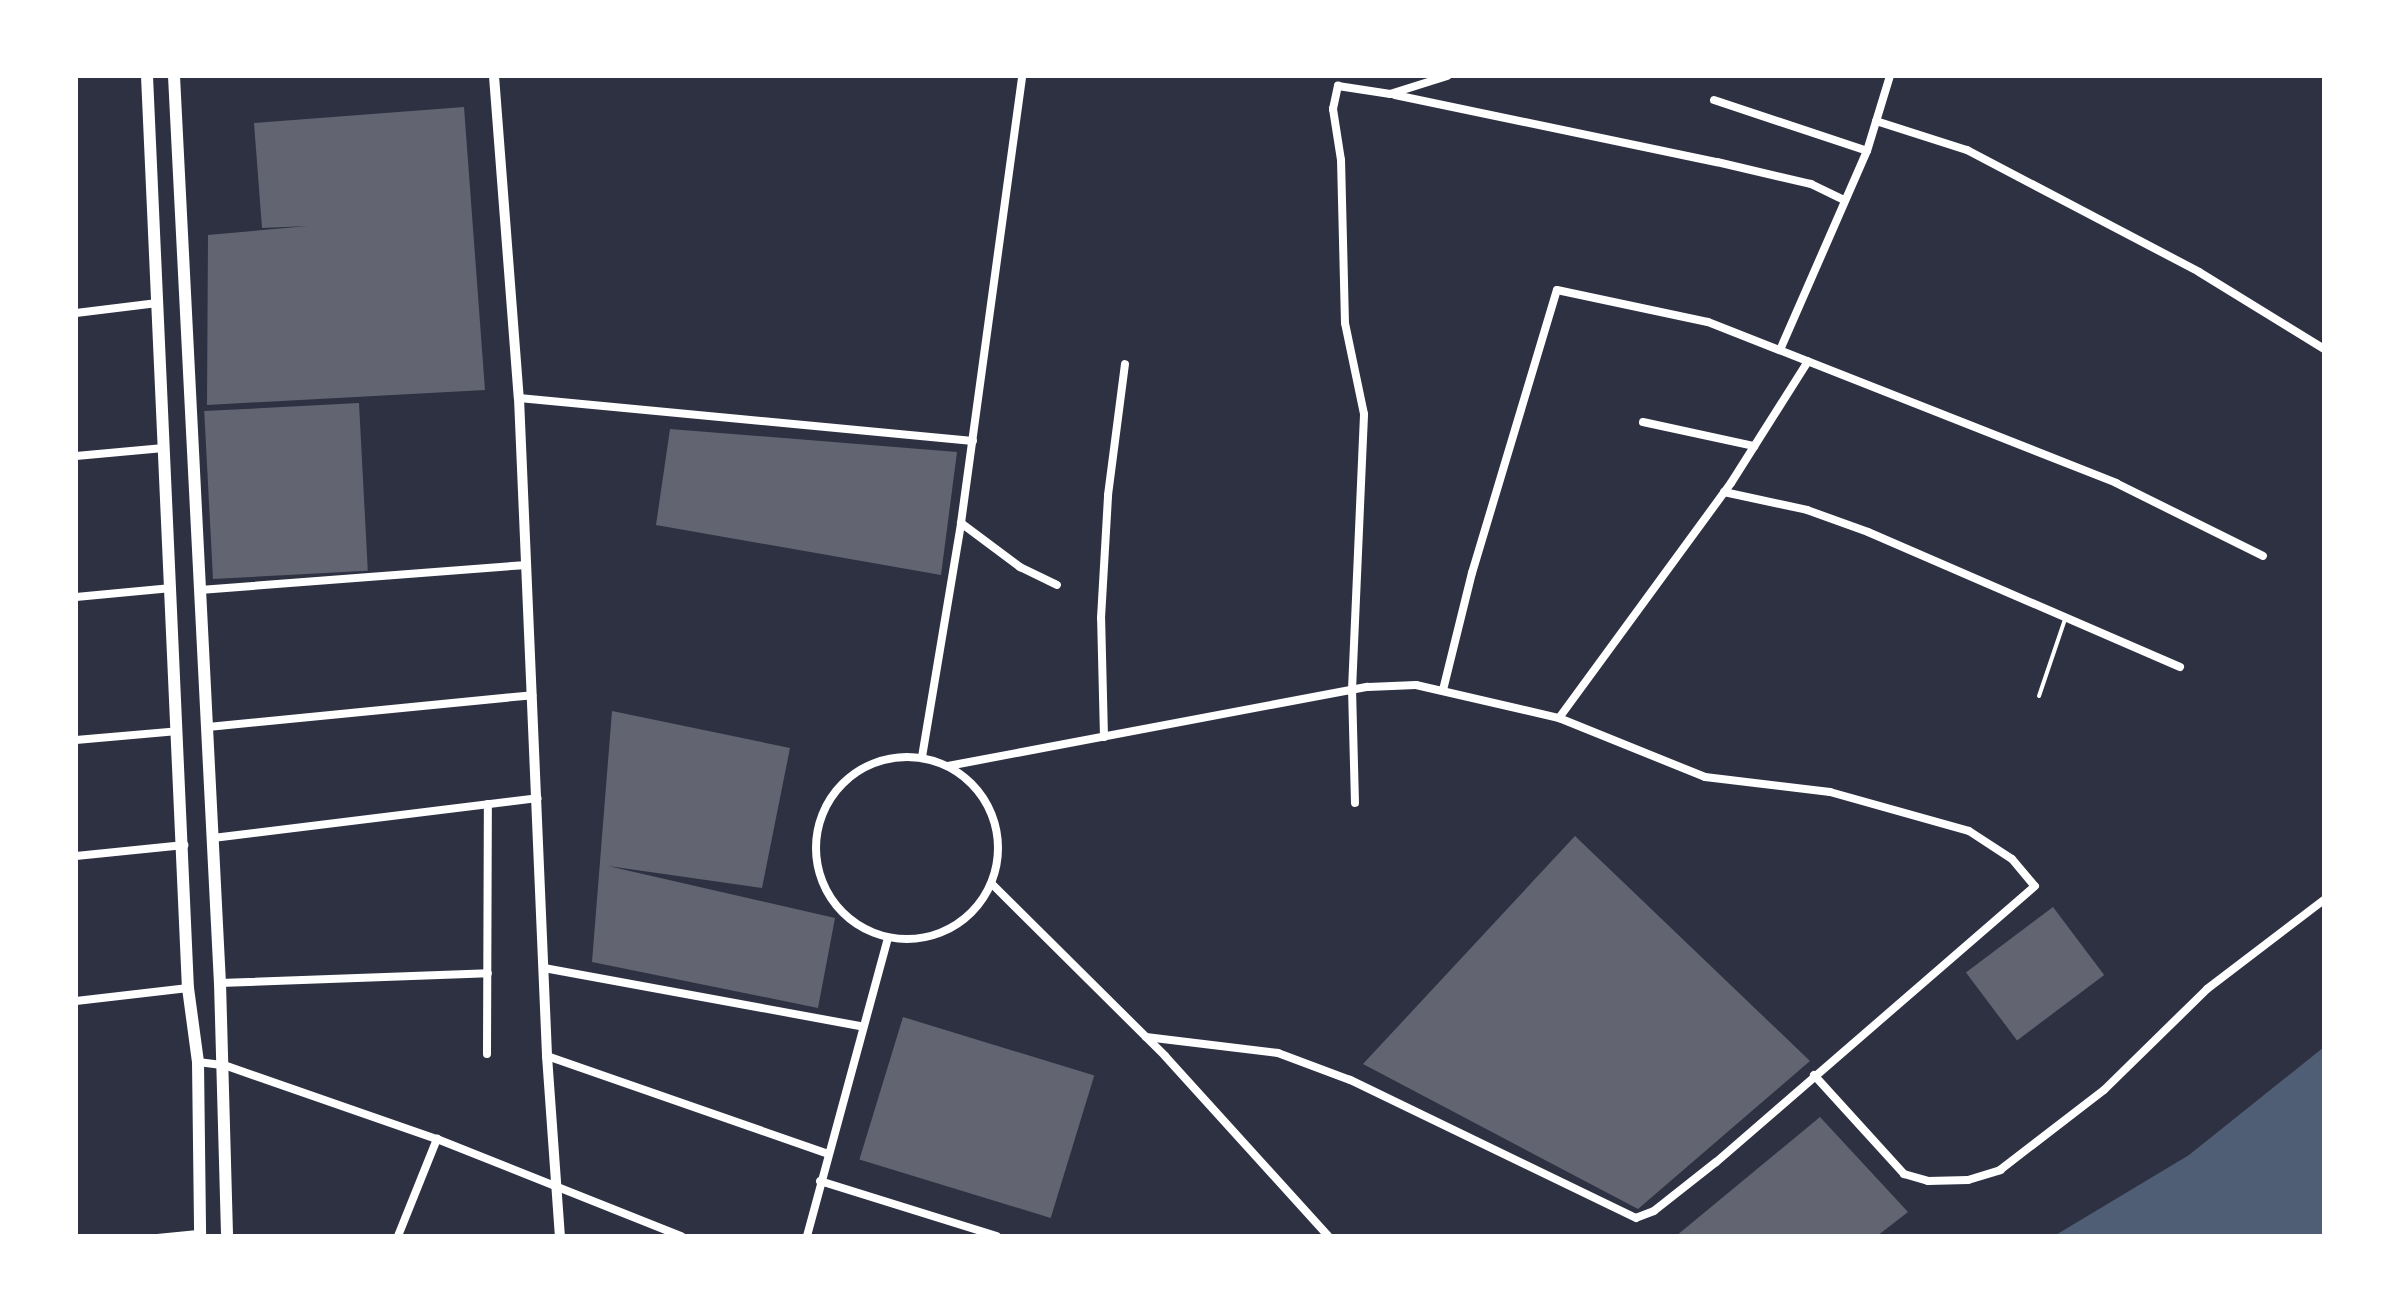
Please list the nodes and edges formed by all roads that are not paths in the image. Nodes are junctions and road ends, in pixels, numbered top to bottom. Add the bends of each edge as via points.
1 (147, 76) edge
2 (174, 76) edge
3 (494, 76) edge
4 (1022, 76) edge
5 (1339, 76) edge
6 (1447, 76) edge
7 (1890, 76) edge
8 (1338, 86) junction
9 (1390, 94) junction
10 (1714, 100) dead end
11 (1876, 121) junction
12 (1867, 151) junction
13 (1844, 200) junction
14 (157, 303) junction
15 (76, 313) edge
16 (2324, 349) edge
17 (1780, 350) junction
18 (1808, 361) junction
19 (1125, 364) dead end
20 (519, 398) junction
21 (1643, 422) dead end
22 (973, 441) junction
23 (1754, 446) junction
24 (164, 448) junction
25 (76, 456) edge
26 (1724, 492) junction
27 (961, 523) junction
28 (2263, 556) dead end
29 (523, 565) junction
30 (1057, 585) dead end
31 (172, 588) junction
32 (200, 590) junction
33 (76, 597) edge
34 (2066, 616) junction
35 (2180, 667) dead end
36 (1352, 690) junction
37 (1443, 690) junction
38 (532, 695) junction
39 (2039, 696) dead end
40 (1559, 718) junction
41 (208, 727) junction
42 (179, 731) junction
43 (1104, 737) junction
44 (76, 740) edge
45 (922, 757) junction
46 (948, 766) junction
47 (538, 798) junction
48 (1355, 803) dead end
49 (488, 804) junction
50 (213, 838) junction
51 (184, 845) junction
52 (76, 856) edge
53 (992, 884) junction
54 (2324, 900) edge
55 (888, 938) junction
56 (544, 968) junction
57 (488, 973) junction
58 (220, 983) junction
59 (188, 988) junction
60 (76, 1001) edge
61 (860, 1026) junction
62 (1146, 1037) junction
63 (487, 1054) dead end
64 (547, 1056) junction
65 (198, 1062) junction
66 (224, 1065) junction
67 (1814, 1075) junction
68 (437, 1139) junction
69 (828, 1154) junction
70 (820, 1181) junction
71 (554, 1187) junction
72 (200, 1234) edge
73 (157, 1236) edge
74 (227, 1236) edge
75 (398, 1236) edge
76 (560, 1236) edge
77 (681, 1236) edge
78 (807, 1236) edge
79 (997, 1236) edge
80 (1328, 1236) edge

1 - 14 main road
2 - 32 main road
3 - 20 street
4 - 22 street
5 - 8 street
6 - 9 street
7 - 11 street
8 - 9 street
8 - 36 street via 1333,109 1341,160 1345,323 1364,414
9 - 13 street via 1717,162 1811,184
10 - 12 street
11 - 12 street
11 - 16 street via 1967,150 2199,272
12 - 13 street
13 - 17 street
14 - 15 street
14 - 24 main road
17 - 18 street
17 - 37 street via 1708,322 1557,290 1472,573
18 - 23 street
18 - 28 street via 2116,483
19 - 43 street via 1108,495 1101,618
20 - 22 street
20 - 29 street
21 - 23 street
22 - 27 street
23 - 26 street
24 - 25 street
24 - 31 main road
26 - 34 street via 1807,510 1868,532
26 - 40 street
27 - 30 street via 1020,567
27 - 45 street
29 - 32 street
29 - 38 street
31 - 33 street
31 - 42 main road
32 - 41 main road
34 - 35 street
34 - 39 lane
36 - 37 street via 1416,685
36 - 43 street
36 - 48 street
37 - 40 street
38 - 41 street
38 - 47 street
40 - 67 street via 1705,777 1830,792 1969,829 2012,859 2035,886
41 - 50 main road
42 - 44 street
42 - 51 main road
43 - 46 street
45 - 46 street
45 - 55 street via 890,757 860,768 836,788 820,815 814,846 819,877 834,905 858,926
46 - 53 street via 982,796 993,816 998,838
47 - 49 street
47 - 56 street
49 - 50 street
49 - 57 street
50 - 58 main road
51 - 52 street
51 - 59 main road
53 - 55 street via 979,905 938,934
53 - 62 street
54 - 67 street via 2207,989 2104,1090 2000,1170 1968,1180 1928,1181 1904,1174
55 - 61 street
56 - 61 street
56 - 64 street
57 - 58 street
57 - 63 street
58 - 66 main road
59 - 60 street
59 - 65 main road
61 - 69 street
62 - 67 street via 1278,1053 1350,1080 1636,1218 1654,1211 1716,1162
62 - 80 street
64 - 69 street
64 - 71 street
65 - 66 street
65 - 72 main road
66 - 68 street
66 - 74 main road
68 - 71 street
68 - 75 street
69 - 70 street
70 - 78 street
70 - 79 street
71 - 76 street
71 - 77 street
72 - 73 lane

